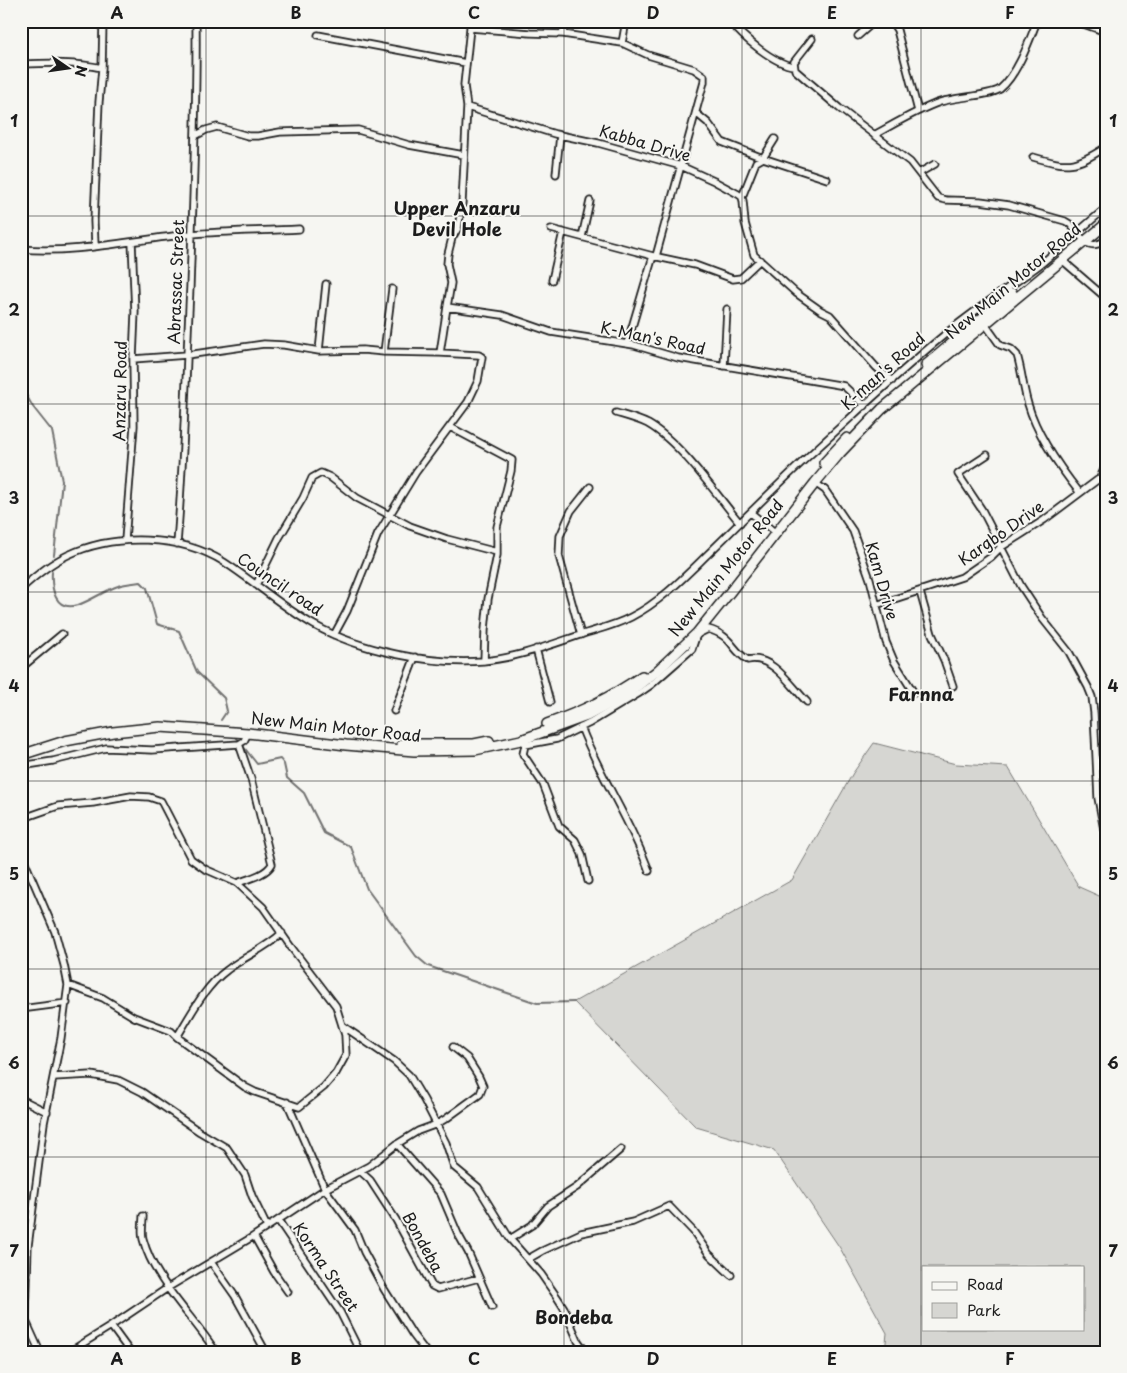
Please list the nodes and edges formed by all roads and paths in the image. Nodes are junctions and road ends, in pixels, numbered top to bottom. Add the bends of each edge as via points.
1 (103, 21) edge
2 (196, 21) edge
3 (565, 21) edge
4 (626, 21) edge
5 (730, 21) edge
6 (875, 21) edge
7 (891, 21) edge
8 (1037, 21) edge
9 (1075, 21) edge
10 (470, 24) edge
11 (1106, 32) edge
12 (563, 34) junction
13 (318, 35) dead end
14 (858, 36) dead end
15 (812, 39) dead end
16 (622, 43) junction
17 (466, 63) junction
18 (21, 64) edge
19 (794, 66) junction
20 (102, 68) junction
21 (466, 106) junction
22 (918, 111) junction
23 (696, 112) junction
24 (560, 135) junction
25 (874, 135) junction
26 (195, 136) junction
27 (775, 139) dead end
28 (1106, 147) edge
29 (464, 155) junction
30 (1033, 157) dead end
31 (763, 158) junction
32 (935, 164) dead end
33 (681, 166) junction
34 (920, 173) junction
35 (556, 174) dead end
36 (827, 179) dead end
37 (742, 197) junction
38 (590, 201) dead end
39 (1106, 208) edge
40 (1106, 218) edge
41 (1106, 224) edge
42 (299, 229) dead end
43 (550, 229) dead end
44 (563, 232) junction
45 (192, 234) junction
46 (582, 237) junction
47 (1080, 237) junction
48 (1106, 240) edge
49 (132, 242) junction
50 (95, 245) junction
51 (21, 248) edge
52 (655, 256) junction
53 (760, 260) junction
54 (1062, 260) junction
55 (552, 280) dead end
56 (326, 284) dead end
57 (392, 289) dead end
58 (1106, 298) edge
59 (447, 307) junction
60 (727, 309) dead end
61 (981, 318) junction
62 (627, 344) junction
63 (319, 351) junction
64 (384, 352) junction
65 (440, 353) junction
66 (187, 356) junction
67 (134, 359) junction
68 (724, 366) junction
69 (892, 381) junction
70 (865, 406) junction
71 (616, 412) dead end
72 (450, 427) junction
73 (988, 455) dead end
74 (1106, 465) edge
75 (815, 484) junction
76 (590, 487) dead end
77 (1080, 493) junction
78 (751, 513) junction
79 (390, 516) junction
80 (740, 523) junction
81 (772, 530) junction
82 (125, 540) junction
83 (177, 544) junction
84 (714, 548) joint
85 (1000, 548) junction
86 (497, 552) junction
87 (256, 585) junction
88 (21, 589) edge
89 (920, 592) junction
90 (876, 605) junction
91 (697, 633) junction
92 (62, 634) dead end
93 (334, 635) junction
94 (582, 635) junction
95 (536, 649) junction
96 (415, 657) junction
97 (484, 661) junction
98 (21, 668) edge
99 (952, 686) dead end
100 (914, 692) dead end
101 (550, 702) dead end
102 (807, 702) dead end
103 (394, 712) dead end
104 (581, 727) junction
105 (248, 733) junction
106 (523, 742) junction
107 (239, 744) junction
108 (21, 749) edge
109 (21, 755) edge
110 (21, 766) edge
111 (21, 818) edge
112 (1104, 830) dead end
113 (21, 853) edge
114 (649, 870) dead end
115 (588, 881) dead end
116 (237, 883) junction
117 (282, 933) junction
118 (68, 985) junction
119 (67, 1002) junction
120 (21, 1009) edge
121 (343, 1026) junction
122 (177, 1037) junction
123 (453, 1048) dead end
124 (54, 1077) junction
125 (21, 1099) edge
126 (287, 1102) junction
127 (47, 1112) junction
128 (436, 1124) junction
129 (397, 1144) junction
130 (621, 1149) dead end
131 (360, 1171) junction
132 (325, 1189) junction
133 (143, 1216) dead end
134 (278, 1220) junction
135 (267, 1227) junction
136 (254, 1236) junction
137 (510, 1239) junction
138 (25, 1246) edge
139 (528, 1259) junction
140 (211, 1262) junction
141 (731, 1276) dead end
142 (479, 1278) junction
143 (168, 1287) junction
144 (288, 1292) dead end
145 (492, 1307) dead end
146 (26, 1321) junction
147 (111, 1326) junction
148 (21, 1350) edge
149 (40, 1352) edge
150 (69, 1352) edge
151 (130, 1352) edge
152 (216, 1352) edge
153 (266, 1352) edge
154 (360, 1352) edge
155 (426, 1352) edge
156 (586, 1352) edge

1 - 20 street
2 - 26 street, Abrassac Street
3 - 12 street
4 - 16 street
5 - 19 street via 738,33 756,47
6 - 14 street
7 - 22 street via 897,30
8 - 22 street via 1018,64 1000,88 989,93 954,98
9 - 11 street
10 - 12 street via 530,33
10 - 17 street
12 - 16 street
13 - 17 street
15 - 19 street
16 - 23 street via 694,69 704,76
17 - 21 street
18 - 20 street via 56,62
19 - 25 street via 799,74
20 - 50 street via 98,102
21 - 24 street, Kabba Drive
21 - 29 street
22 - 25 street
23 - 31 street via 722,142
23 - 33 street
24 - 33 street, Kabba Drive
24 - 35 street
25 - 34 street
26 - 29 street via 217,127 248,136 358,130 409,145
26 - 45 street, Abrassac Street
27 - 31 street
28 - 30 street via 1076,163 1061,165
29 - 59 street via 458,228 448,254 451,283
31 - 36 street
31 - 37 street via 756,162
32 - 34 street
33 - 37 street, Kabba Drive
33 - 52 street
34 - 47 street via 942,200 1009,205 1065,221
37 - 53 street via 752,250
38 - 46 street
39 - 47 street
40 - 47 highway, New Main Motor Road
41 - 47 highway, New Main Motor Road
42 - 45 street
43 - 44 street
44 - 46 street
44 - 55 street
45 - 49 street
45 - 66 street, Abrassac Street
46 - 52 street
47 - 48 street via 1093,246
47 - 54 highway, New Main Motor Road
47 - 61 highway, New Main Motor Road
49 - 50 street
49 - 67 street, Anzaru Road
50 - 51 street via 64,250
52 - 53 street via 738,279
52 - 62 street
53 - 69 street via 796,293 830,315
54 - 58 street
54 - 61 highway, New Main Motor Road
56 - 63 street
57 - 64 street
59 - 62 street, K-Man's Road via 502,316 569,336
59 - 65 street
60 - 68 street
61 - 69 street, K-man's Road via 944,335
61 - 75 highway, New Main Motor Road via 882,409
61 - 77 street via 1000,345 1017,355 1028,406 1036,425 1062,471
61 - 81 highway, New Main Motor Road via 879,405 836,448
62 - 68 street, K-Man's Road
63 - 64 street
63 - 66 street via 264,344
64 - 65 street
65 - 72 street via 482,357 478,382
66 - 67 street
66 - 83 street, Abrassac Street
67 - 82 street, Anzaru Road via 134,426
68 - 70 street, K-Man's Road via 844,386
69 - 70 street, K-man's Road
70 - 78 street, K-man's Road
71 - 80 street via 641,421 664,435
72 - 79 street via 416,472
72 - 86 street via 512,460 497,527
73 - 85 street via 958,474 982,510
74 - 77 street, Kargbo Drive via 1100,478
75 - 90 street, Kam Drive via 825,490 853,531
75 - 91 highway, New Main Motor Road
76 - 94 street via 571,511 560,536 559,556
77 - 85 street, Kargbo Drive
78 - 80 street, K-man's Road
78 - 81 street
79 - 86 street via 447,539
79 - 87 street via 357,498 330,477 316,474
79 - 93 street via 378,534
80 - 84 street, K-man's Road
81 - 108 highway, New Main Motor Road via 694,629 653,667 584,711 519,735 474,744 412,745 160,722 64,735
82 - 83 street, Council road
82 - 88 street, Council road via 69,554
83 - 87 street, Council road via 216,558
84 - 94 street, Council road via 662,598 631,617
85 - 89 street, Kargbo Drive via 962,577
85 - 112 street via 1033,605 1069,652 1092,697 1098,798
86 - 97 street via 485,630
87 - 93 street, Council road via 283,606
89 - 90 street, Kargbo Drive
89 - 99 street
90 - 100 street, Kam Drive via 889,650
91 - 102 street via 708,629 730,641 748,660 767,661
91 - 104 street via 692,649 651,684
91 - 106 highway, New Main Motor Road via 627,694 587,716
92 - 98 street
93 - 96 street, Council road via 362,646
94 - 95 street, Council road
95 - 97 street, Council road
95 - 101 street
96 - 97 street, Council road
96 - 103 street
104 - 106 street via 557,739 530,745
104 - 114 street
105 - 106 highway, New Main Motor Road via 414,751 475,750
105 - 107 street
105 - 109 highway, New Main Motor Road via 160,727 65,741
106 - 115 street via 523,754 543,784 559,826 575,840 582,854
107 - 110 street via 152,750 106,748
107 - 116 street via 272,864 260,874
111 - 116 street via 58,806 140,795 156,799 164,806 191,859
113 - 118 street via 60,947
116 - 117 street via 263,907
117 - 121 street via 336,1006
117 - 122 street via 219,977 207,989
118 - 119 street
118 - 122 street via 103,998 134,1017 171,1031
119 - 120 street
119 - 124 street
121 - 126 street via 346,1055 336,1073 324,1088 299,1108
121 - 128 street via 404,1069
122 - 126 street via 245,1087
123 - 128 street via 471,1064 483,1090
124 - 127 street
124 - 135 street via 91,1075 118,1080 142,1092 227,1148 245,1175
125 - 127 street
126 - 132 street
127 - 138 street
128 - 129 street
128 - 137 street via 456,1169 478,1187
129 - 131 street
129 - 142 street via 442,1194
130 - 137 street via 577,1187 548,1206 528,1228
131 - 132 street
131 - 142 street, Bondeba via 370,1180 396,1220 432,1286 438,1289
132 - 134 street
132 - 155 street via 355,1230 384,1289
133 - 143 street via 145,1246
134 - 135 street
134 - 154 street, Korma Street via 340,1312
135 - 136 street
136 - 140 street
136 - 144 street
137 - 139 street
138 - 146 street
139 - 141 street via 581,1233 633,1222 669,1206
139 - 156 street via 560,1302
140 - 143 street
140 - 153 street via 235,1296
142 - 145 street
143 - 147 street
143 - 152 street
146 - 148 street
146 - 149 street
147 - 150 street
147 - 151 street

